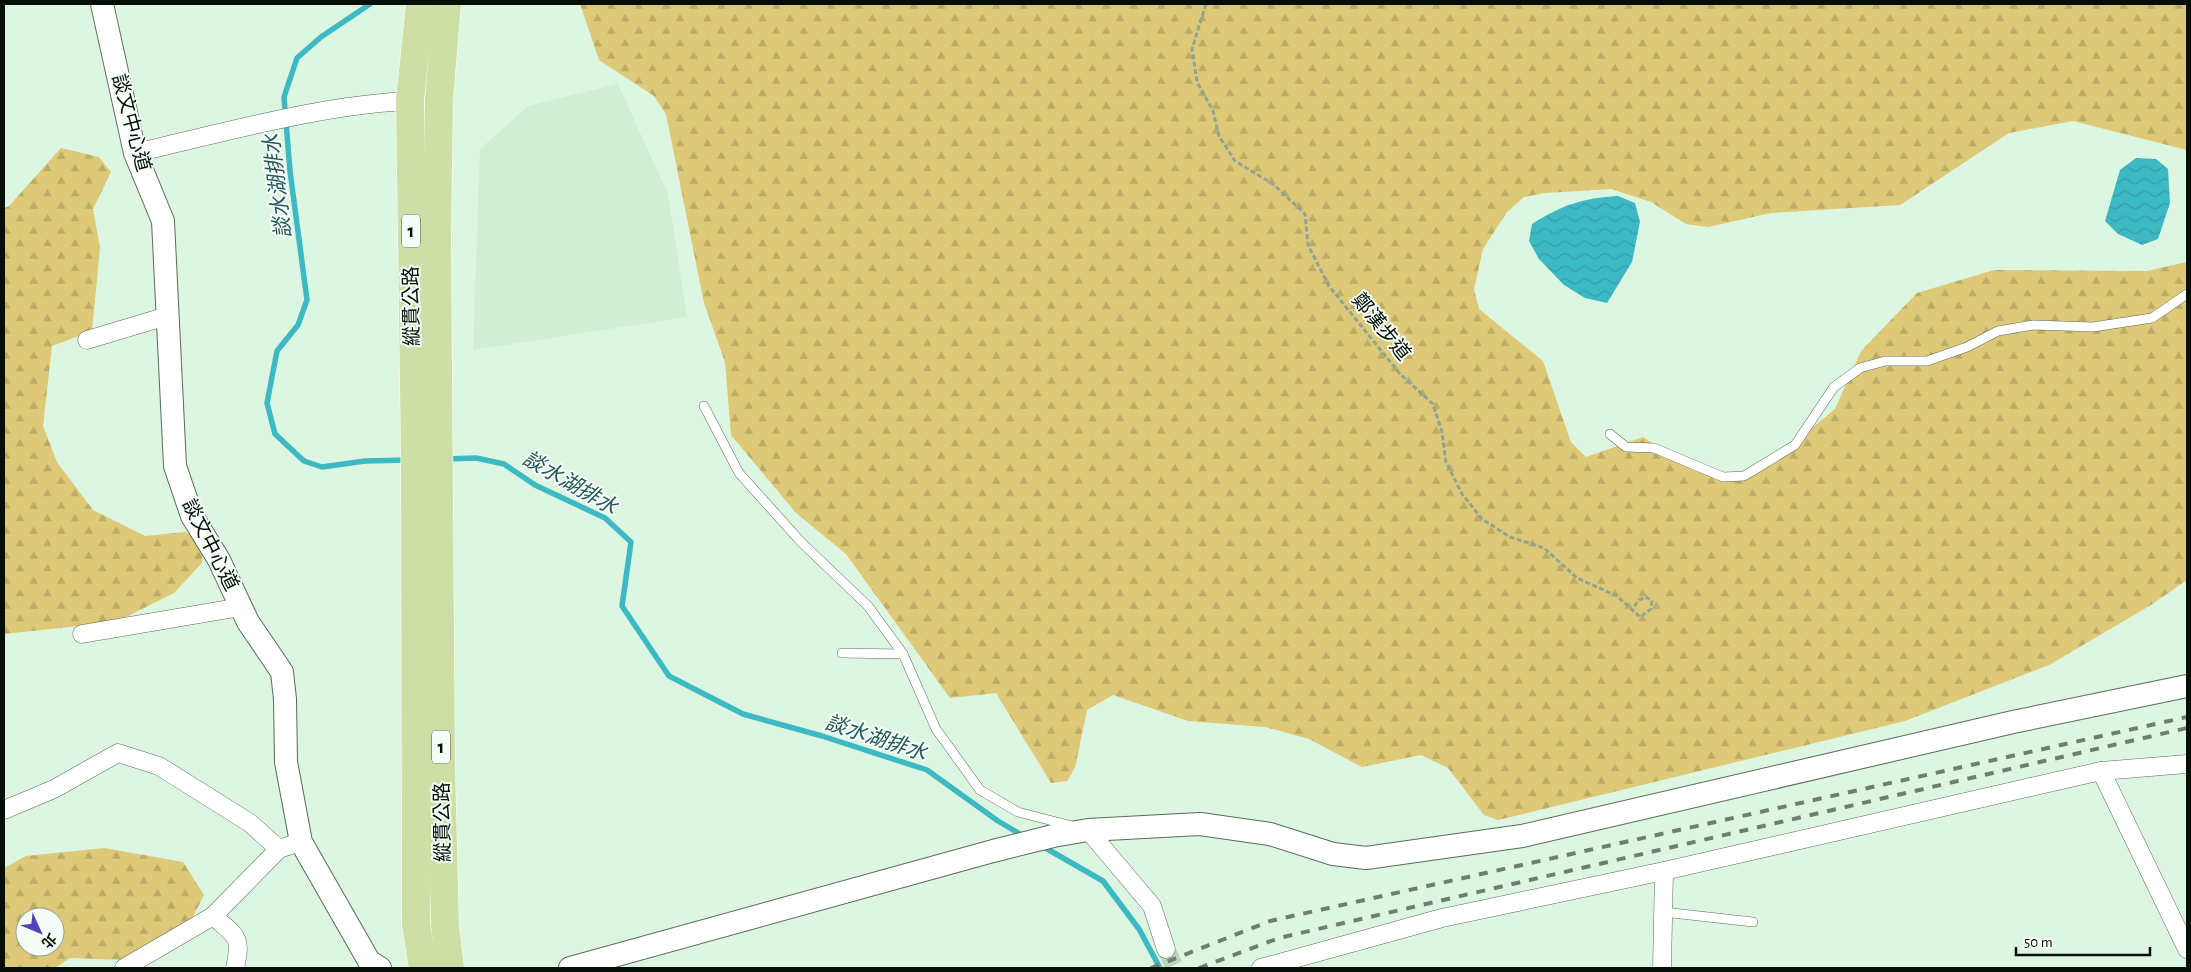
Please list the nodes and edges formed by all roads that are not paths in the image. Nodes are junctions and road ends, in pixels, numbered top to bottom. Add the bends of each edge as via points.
1 (102, 4) edge
2 (420, 4) edge
3 (447, 4) edge
4 (410, 100) junction
5 (440, 100) junction
6 (135, 153) junction
7 (424, 238) junction
8 (2187, 294) edge
9 (167, 316) junction
10 (87, 340) dead end
11 (704, 406) dead end
12 (1610, 434) dead end
13 (427, 526) junction
14 (241, 607) junction
15 (82, 634) dead end
16 (842, 653) dead end
17 (903, 654) junction
18 (2187, 686) edge
19 (2187, 764) edge
20 (2101, 772) junction
21 (4, 810) edge
22 (1088, 830) junction
23 (301, 842) junction
24 (279, 849) junction
25 (1664, 871) junction
26 (1663, 912) junction
27 (213, 916) junction
28 (1753, 922) dead end
29 (1166, 949) tunnel mouth
30 (2187, 949) edge
31 (124, 968) edge
32 (235, 968) edge
33 (380, 968) edge
34 (423, 968) edge
35 (450, 968) edge
36 (570, 968) edge
37 (1261, 968) edge
38 (1662, 968) edge

1 - 6 street, 談文中心道
2 - 4 main road, 縱貫公路 / 1
3 - 5 main road, 縱貫公路 / 1
4 - 5 street
4 - 6 street via 332,108
4 - 7 main road, 縱貫公路 / 1
5 - 7 main road, 縱貫公路 / 1
6 - 9 street, 談文中心道 via 163,221
7 - 13 main road, 縱貫公路 / 1
8 - 12 lane via 2152,318 2093,328 2033,325 1998,332 1927,361 1885,361 1860,368 1834,387 1795,446 1744,476 1723,477 1654,448 1626,447
9 - 10 street
9 - 14 street, 談文中心道 via 175,466 192,516 219,560
11 - 17 lane via 739,473 801,542 868,606
13 - 34 main road, 縱貫公路 / 1 via 416,924
13 - 35 main road, 縱貫公路 / 1 via 445,925
14 - 15 street
14 - 23 street, 談文中心道 via 282,672 286,762
16 - 17 lane
17 - 22 lane via 936,729 980,790 1018,812
18 - 22 street via 2004,724 1522,836 1366,858 1333,854 1270,834 1200,824
19 - 20 street
20 - 25 street
20 - 30 street
21 - 24 street via 54,789 118,753 159,766 250,823
22 - 29 street via 1152,906
22 - 36 street via 993,850
23 - 24 street
23 - 33 street, 談文中心道 via 369,961
24 - 27 street
25 - 26 street
25 - 37 street via 1442,918
26 - 28 lane
26 - 38 street
27 - 31 street
27 - 32 street via 235,934 240,946

